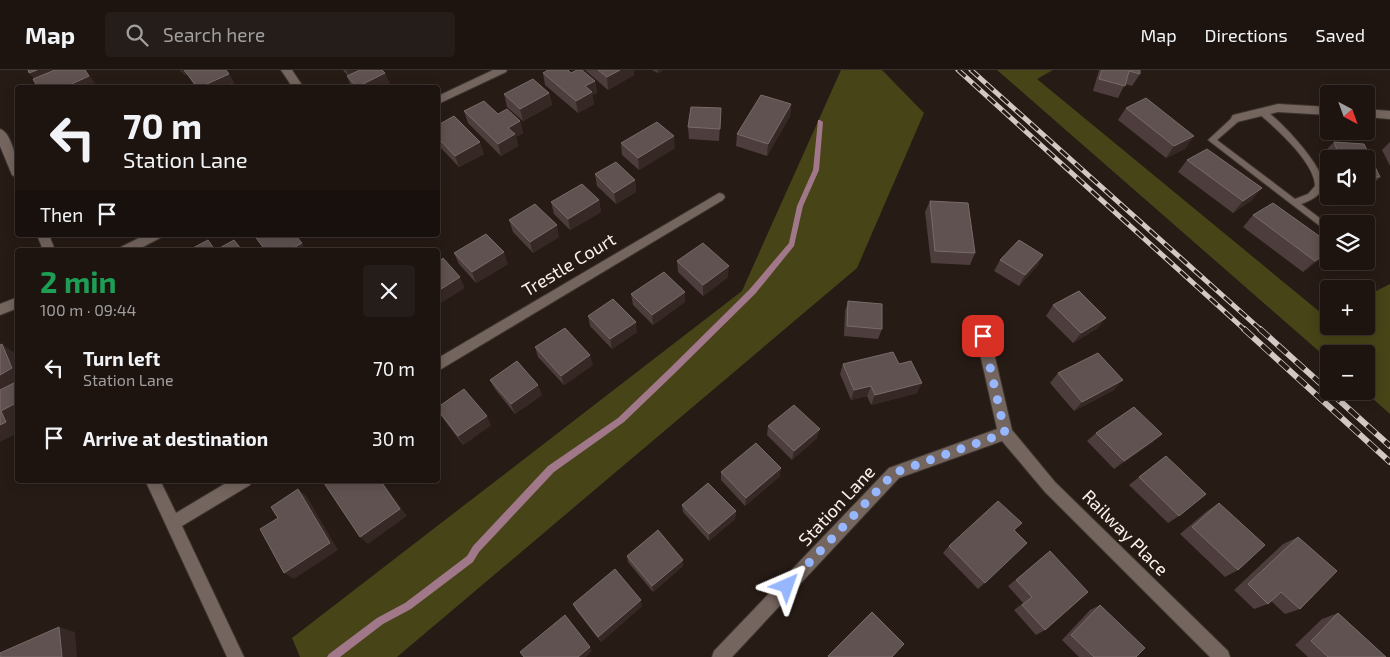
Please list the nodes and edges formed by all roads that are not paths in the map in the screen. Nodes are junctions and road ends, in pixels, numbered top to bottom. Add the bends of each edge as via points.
1 (286, 70) edge
2 (502, 70) edge
3 (298, 85) edge
4 (440, 99) edge
5 (1320, 110) edge
6 (1262, 112) junction
7 (1375, 114) edge
8 (1390, 115) edge
9 (1237, 118) joint
10 (0, 132) edge
11 (15, 168) edge
12 (719, 197) dead end
13 (1294, 203) junction
14 (1320, 223) edge
15 (152, 237) edge
16 (129, 248) edge
17 (15, 303) edge
18 (0, 310) edge
19 (983, 336) dead end
20 (440, 364) edge
21 (1005, 433) junction
22 (153, 483) edge
23 (240, 483) edge
24 (172, 524) junction
25 (236, 657) edge
26 (720, 657) edge
27 (1222, 657) edge

1 - 3 street
2 - 4 street
5 - 6 street via 1278,108
6 - 9 street
6 - 13 lane via 1285,132 1319,182 1312,196
7 - 8 street
9 - 13 lane via 1212,140
10 - 11 street
12 - 20 street, Trestle Court
13 - 14 lane
15 - 16 street
17 - 18 street
19 - 21 street
21 - 26 street, Station Lane via 894,473
21 - 27 street, Railway Place via 1050,487
22 - 24 street
23 - 24 street
24 - 25 street

